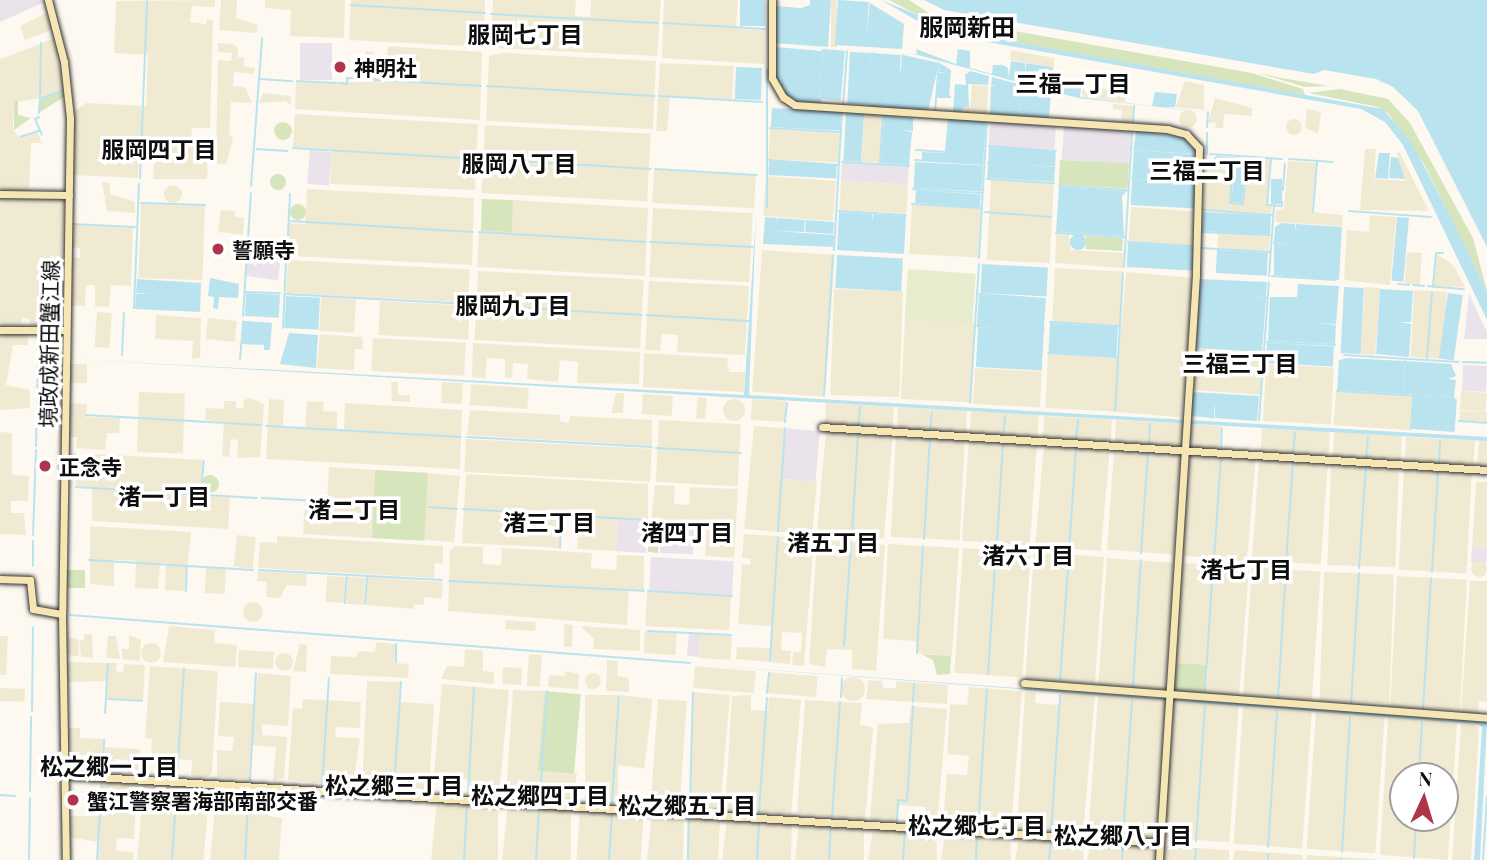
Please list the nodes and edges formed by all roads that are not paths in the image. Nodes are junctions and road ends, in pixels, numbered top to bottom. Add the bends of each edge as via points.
1 (48, 0) edge
2 (772, 0) edge
3 (0, 194) edge
4 (69, 195) junction
5 (0, 330) edge
6 (66, 330) junction
7 (822, 427) dead end
8 (1184, 450) junction
9 (1487, 470) edge
10 (0, 579) edge
11 (62, 614) junction
12 (1024, 683) dead end
13 (1169, 697) junction
14 (1487, 718) edge
15 (65, 775) junction
16 (1160, 843) junction
17 (66, 860) edge
18 (1159, 860) edge

1 - 4 street, 境政成新田蟹江線 via 68,86
2 - 8 street via 772,78 783,97 796,105 1167,130 1191,137 1201,150 1202,166
3 - 4 street
4 - 6 street, 境政成新田蟹江線
5 - 6 street
6 - 11 street, 境政成新田蟹江線
7 - 8 street
8 - 9 street
8 - 13 street
10 - 11 street via 30,580 33,609
11 - 15 street, 境政成新田蟹江線
12 - 13 street
13 - 14 street
13 - 16 street
15 - 16 street
15 - 17 street, 境政成新田蟹江線
16 - 18 street

